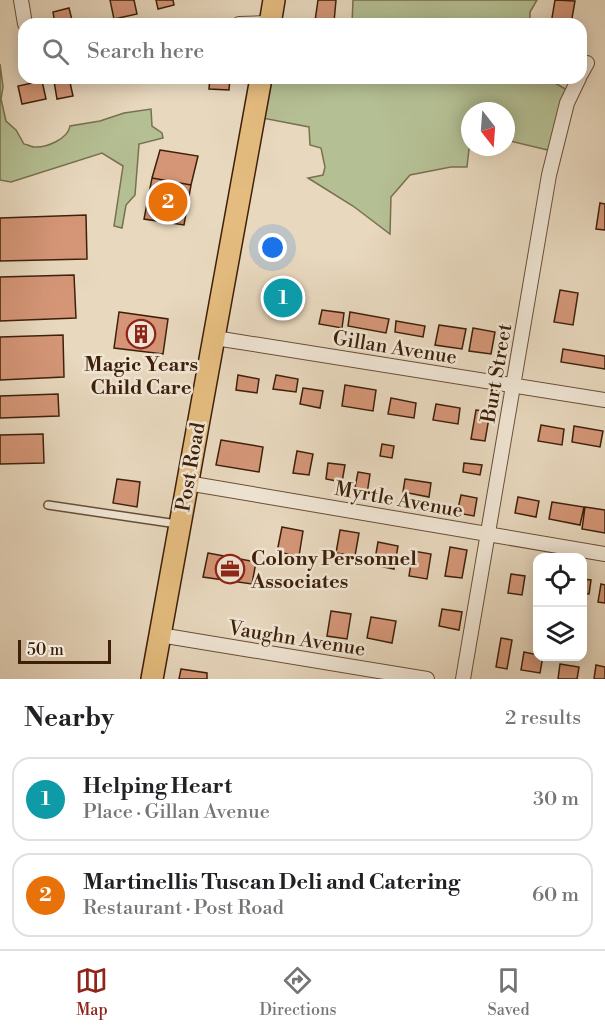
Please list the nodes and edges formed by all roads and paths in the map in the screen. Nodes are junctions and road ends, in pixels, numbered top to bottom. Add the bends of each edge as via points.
1 (21, 0) edge
2 (274, 0) edge
3 (24, 18) edge
4 (271, 18) edge
5 (260, 84) edge
6 (576, 84) edge
7 (215, 338) junction
8 (513, 386) junction
9 (605, 400) edge
10 (187, 483) junction
11 (48, 505) dead end
12 (180, 524) junction
13 (487, 534) junction
14 (605, 554) edge
15 (160, 635) junction
16 (152, 679) edge
17 (427, 679) edge
18 (463, 679) edge

1 - 3 street
2 - 4 main road
5 - 7 main road, Post Road
6 - 8 street, Burt Street via 567,103 549,175
7 - 8 street, Gillan Avenue
7 - 10 main road, Post Road
8 - 9 street, Gillan Avenue
8 - 13 street, Burt Street
10 - 12 main road, Post Road
10 - 13 street, Myrtle Avenue
11 - 12 lane
12 - 15 main road, Post Road
13 - 14 street, Myrtle Avenue
13 - 18 street, Burt Street
15 - 16 main road, Post Road
15 - 17 street, Vaughn Avenue

